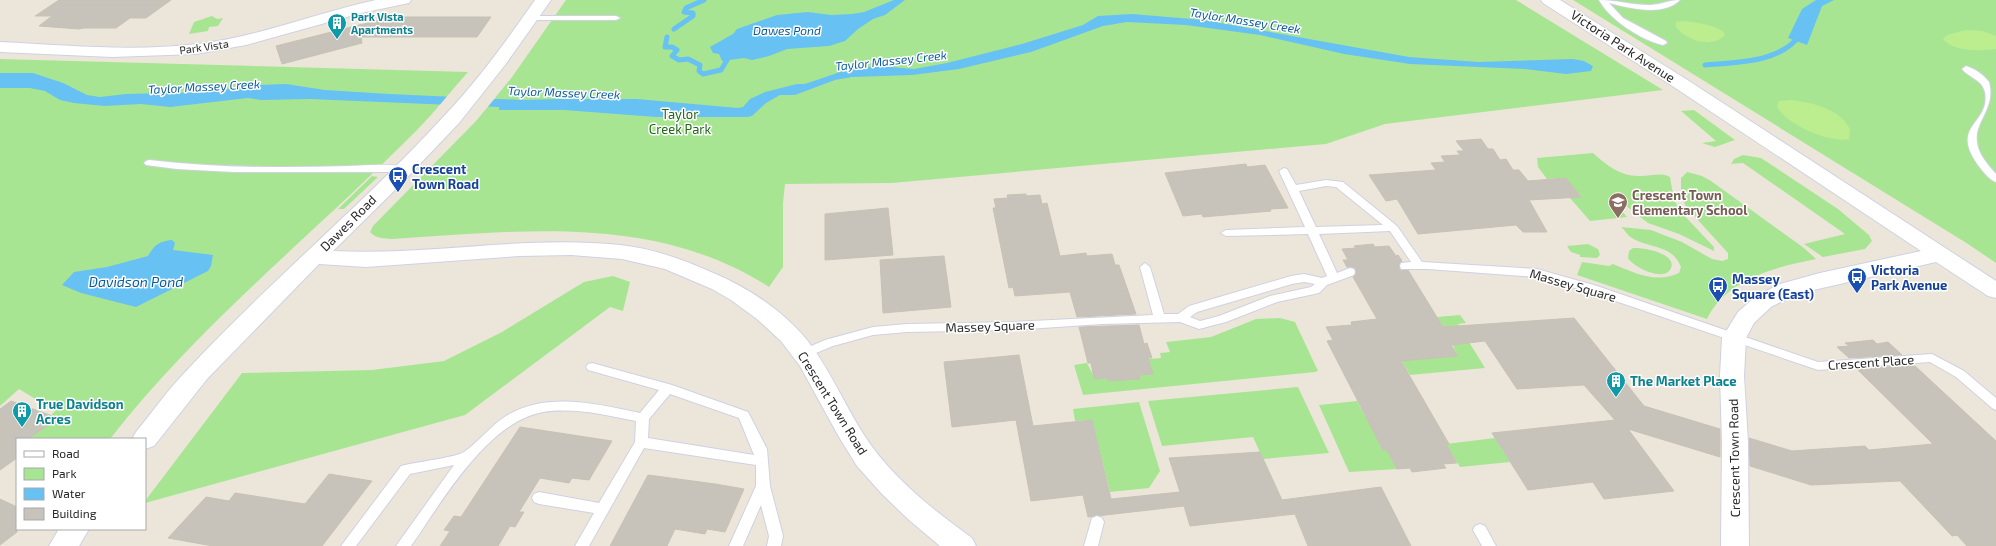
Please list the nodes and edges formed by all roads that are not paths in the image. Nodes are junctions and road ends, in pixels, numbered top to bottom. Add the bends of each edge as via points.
1 (403, 0) edge
2 (543, 0) edge
3 (1550, 0) edge
4 (1603, 0) edge
5 (1676, 0) edge
6 (531, 18) junction
7 (616, 18) dead end
8 (1662, 43) dead end
9 (0, 46) edge
10 (1966, 68) dead end
11 (149, 163) dead end
12 (402, 169) junction
13 (1284, 171) dead end
14 (1996, 179) edge
15 (1293, 189) junction
16 (1393, 228) junction
17 (1311, 230) junction
18 (1226, 233) dead end
19 (1941, 254) junction
20 (315, 257) junction
21 (1419, 265) junction
22 (1405, 266) dead end
23 (1145, 267) dead end
24 (1350, 272) dead end
25 (1328, 280) junction
26 (1996, 291) edge
27 (1180, 318) junction
28 (1160, 319) junction
29 (1734, 338) junction
30 (804, 354) junction
31 (592, 367) dead end
32 (668, 388) junction
33 (1996, 405) edge
34 (643, 418) junction
35 (146, 438) edge
36 (641, 442) junction
37 (467, 457) junction
38 (762, 461) junction
39 (763, 486) junction
40 (539, 498) dead end
41 (603, 509) junction
42 (1097, 522) dead end
43 (74, 530) edge
44 (1480, 530) dead end
45 (63, 546) edge
46 (348, 546) edge
47 (403, 546) edge
48 (582, 546) edge
49 (736, 546) edge
50 (774, 546) edge
51 (962, 546) edge
52 (1091, 546) edge
53 (1489, 546) edge
54 (1735, 546) edge

1 - 9 street, Park Vista via 224,45 183,51 118,52
2 - 6 street, Dawes Road
3 - 19 street, Victoria Park Avenue
4 - 5 lane via 1655,7
4 - 8 lane via 1610,11 1632,27
6 - 7 lane
6 - 12 street, Dawes Road via 452,120
10 - 14 lane via 1986,80 1992,89 1987,113 1976,126 1971,138 1981,161
11 - 12 lane via 216,169
12 - 20 street, Dawes Road
13 - 15 lane
15 - 16 lane via 1326,183 1340,184
15 - 17 lane
16 - 17 lane
16 - 21 lane
17 - 18 lane
17 - 25 lane
19 - 26 street, Victoria Park Avenue
19 - 29 street, Crescent Town Road via 1820,280 1788,290 1763,302 1746,318
20 - 30 street, Crescent Town Road via 347,260 532,248 603,250 635,254 673,262 707,276 738,294 769,316
20 - 35 street, Dawes Road via 197,374
21 - 22 lane, Massey Square
21 - 29 lane, Massey Square via 1537,272
23 - 28 lane
24 - 25 lane, Massey Square
25 - 27 lane, Massey Square via 1304,278 1284,282 1193,309
25 - 27 lane, Massey Square via 1315,290 1274,299 1198,326
27 - 28 lane, Massey Square
28 - 30 lane, Massey Square via 873,331 829,343
29 - 33 lane, Crescent Place via 1818,366 1932,358 1960,374
29 - 54 street, Crescent Town Road via 1732,376
30 - 51 street, Crescent Town Road via 822,381 856,444 882,477 920,514
31 - 32 lane
32 - 34 lane
32 - 38 lane via 744,415 760,449
34 - 36 lane
34 - 37 lane via 576,406 544,407 512,419
36 - 38 lane
36 - 41 lane
37 - 46 lane via 406,470
37 - 47 lane
38 - 39 lane
39 - 49 lane
39 - 50 lane via 776,536
40 - 41 lane
41 - 48 lane
42 - 52 lane
43 - 45 street
44 - 53 lane

